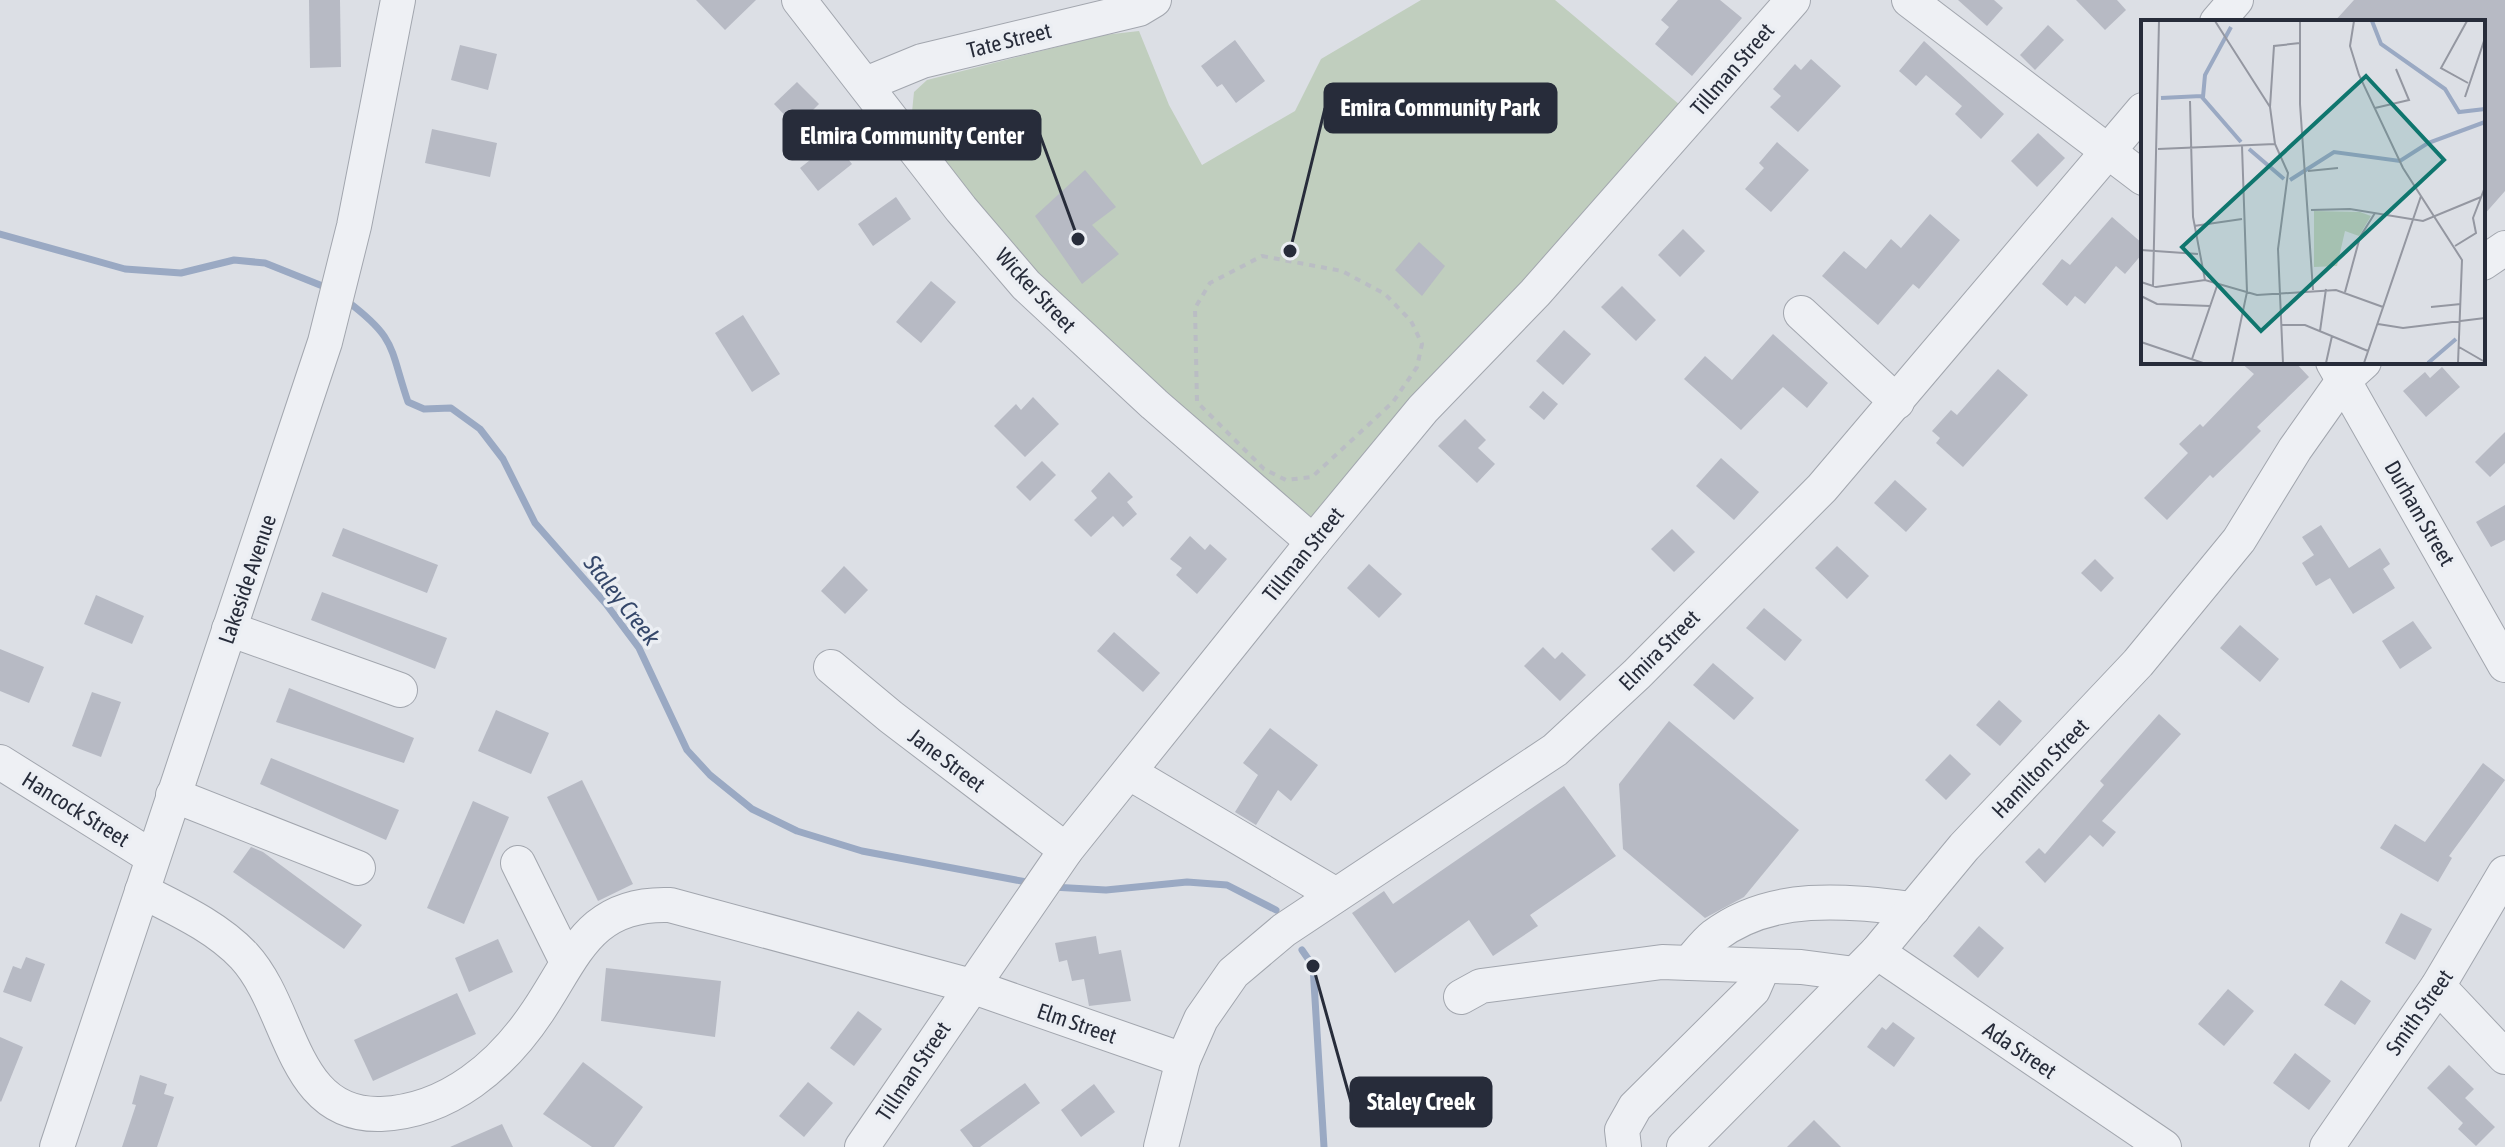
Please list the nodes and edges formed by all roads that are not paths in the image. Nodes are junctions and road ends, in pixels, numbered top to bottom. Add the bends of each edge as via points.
1 (398, 0) edge
2 (799, 0) edge
3 (1154, 0) edge
4 (1793, 0) edge
5 (1909, 0) edge
6 (866, 84) junction
7 (2141, 112) edge
8 (2108, 153) junction
9 (2141, 177) edge
10 (2505, 248) edge
11 (2485, 262) edge
12 (1801, 313) dead end
13 (2347, 368) edge
14 (1897, 402) junction
15 (1313, 542) junction
16 (229, 629) junction
17 (2501, 647) edge
18 (831, 667) dead end
19 (400, 690) dead end
20 (0, 762) edge
21 (1130, 773) junction
22 (173, 795) junction
23 (1066, 850) junction
24 (152, 857) junction
25 (518, 863) dead end
26 (358, 868) dead end
27 (2505, 873) edge
28 (142, 891) junction
29 (1336, 895) junction
30 (1913, 909) junction
31 (566, 960) junction
32 (1689, 963) junction
33 (1866, 963) junction
34 (1763, 967) junction
35 (971, 986) junction
36 (2438, 986) junction
37 (1461, 997) dead end
38 (2505, 1057) edge
39 (1183, 1060) junction
40 (57, 1147) edge
41 (862, 1147) edge
42 (1161, 1147) edge
43 (1624, 1147) edge
44 (1684, 1147) edge
45 (2164, 1147) edge
46 (2327, 1147) edge

1 - 16 street, Lakeside Avenue via 354,226 325,342
2 - 6 street, Wicker Street
3 - 6 street, Tate Street via 1139,9 922,61
4 - 15 street, Tillman Street via 1535,293 1423,409
5 - 8 street
6 - 15 street, Wicker Street via 1026,285
7 - 8 street, Elmira Street
8 - 9 street
8 - 14 street, Elmira Street
10 - 11 street
12 - 14 street
13 - 17 street, Durham Street
13 - 30 street, Hamilton Street via 2229,553 2138,663 1964,847
14 - 29 street, Elmira Street via 1822,488 1555,750
15 - 21 street, Tillman Street
16 - 19 street
16 - 22 street, Lakeside Avenue
18 - 23 street, Jane Street
20 - 24 street, Hancock Street
21 - 23 street, Tillman Street
21 - 29 street
22 - 24 street, Lakeside Avenue
22 - 26 street
23 - 35 street, Tillman Street
24 - 28 street, Lakeside Avenue
25 - 31 street
27 - 36 street, Smith Street
28 - 31 street, Elm Street via 190,916 244,956 262,979 311,1082 326,1099 358,1113 425,1106 466,1087 513,1044
28 - 40 street, Lakeside Avenue
29 - 39 street, Elmira Street via 1233,973 1201,1019
30 - 32 street via 1808,901 1760,913 1714,936
30 - 33 street, Hamilton Street
31 - 35 street, Elm Street via 609,919 651,904 670,905
32 - 34 street
32 - 37 street via 1560,974 1481,986
33 - 34 street
33 - 44 street, Hamilton Street
33 - 45 street, Ada Street
34 - 43 street via 1753,990 1635,1107 1622,1130
35 - 39 street, Elm Street
35 - 41 street, Tillman Street
36 - 38 street
36 - 46 street, Smith Street
39 - 42 street, Elmira Street

